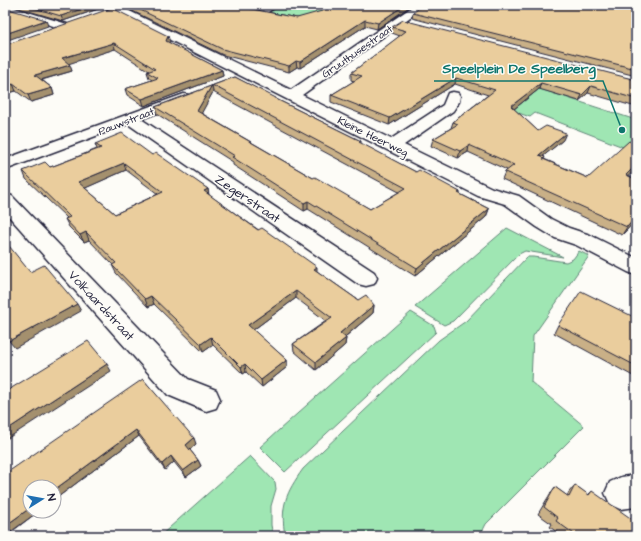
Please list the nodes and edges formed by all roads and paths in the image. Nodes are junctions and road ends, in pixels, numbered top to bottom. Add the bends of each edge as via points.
1 (240, 5) edge
2 (274, 5) edge
3 (422, 5) edge
4 (5, 8) edge
5 (109, 8) edge
6 (401, 20) junction
7 (76, 21) edge
8 (417, 24) edge
9 (63, 26) junction
10 (42, 33) edge
11 (246, 74) junction
12 (227, 82) edge
13 (198, 93) edge
14 (292, 96) junction
15 (452, 96) dead end
16 (130, 119) junction
17 (392, 146) junction
18 (5, 166) edge
19 (5, 200) edge
20 (636, 267) edge
21 (366, 278) dead end
22 (206, 399) dead end

1 - 2 street via 266,10
3 - 6 street, Gruuthusestraat
4 - 9 street
5 - 11 street, Kleine Heerweg
6 - 8 street
6 - 14 street, Gruuthusestraat
7 - 9 street
9 - 10 street
11 - 12 street
11 - 14 street, Kleine Heerweg
13 - 16 street, Pauwstraat
14 - 17 street, Kleine Heerweg
15 - 17 street via 448,108
16 - 18 street, Pauwstraat
16 - 21 street, Zegerstraat
17 - 20 street, Kleine Heerweg via 485,192 512,200 562,233 583,240
19 - 22 street, Volkaardstraat via 178,387

